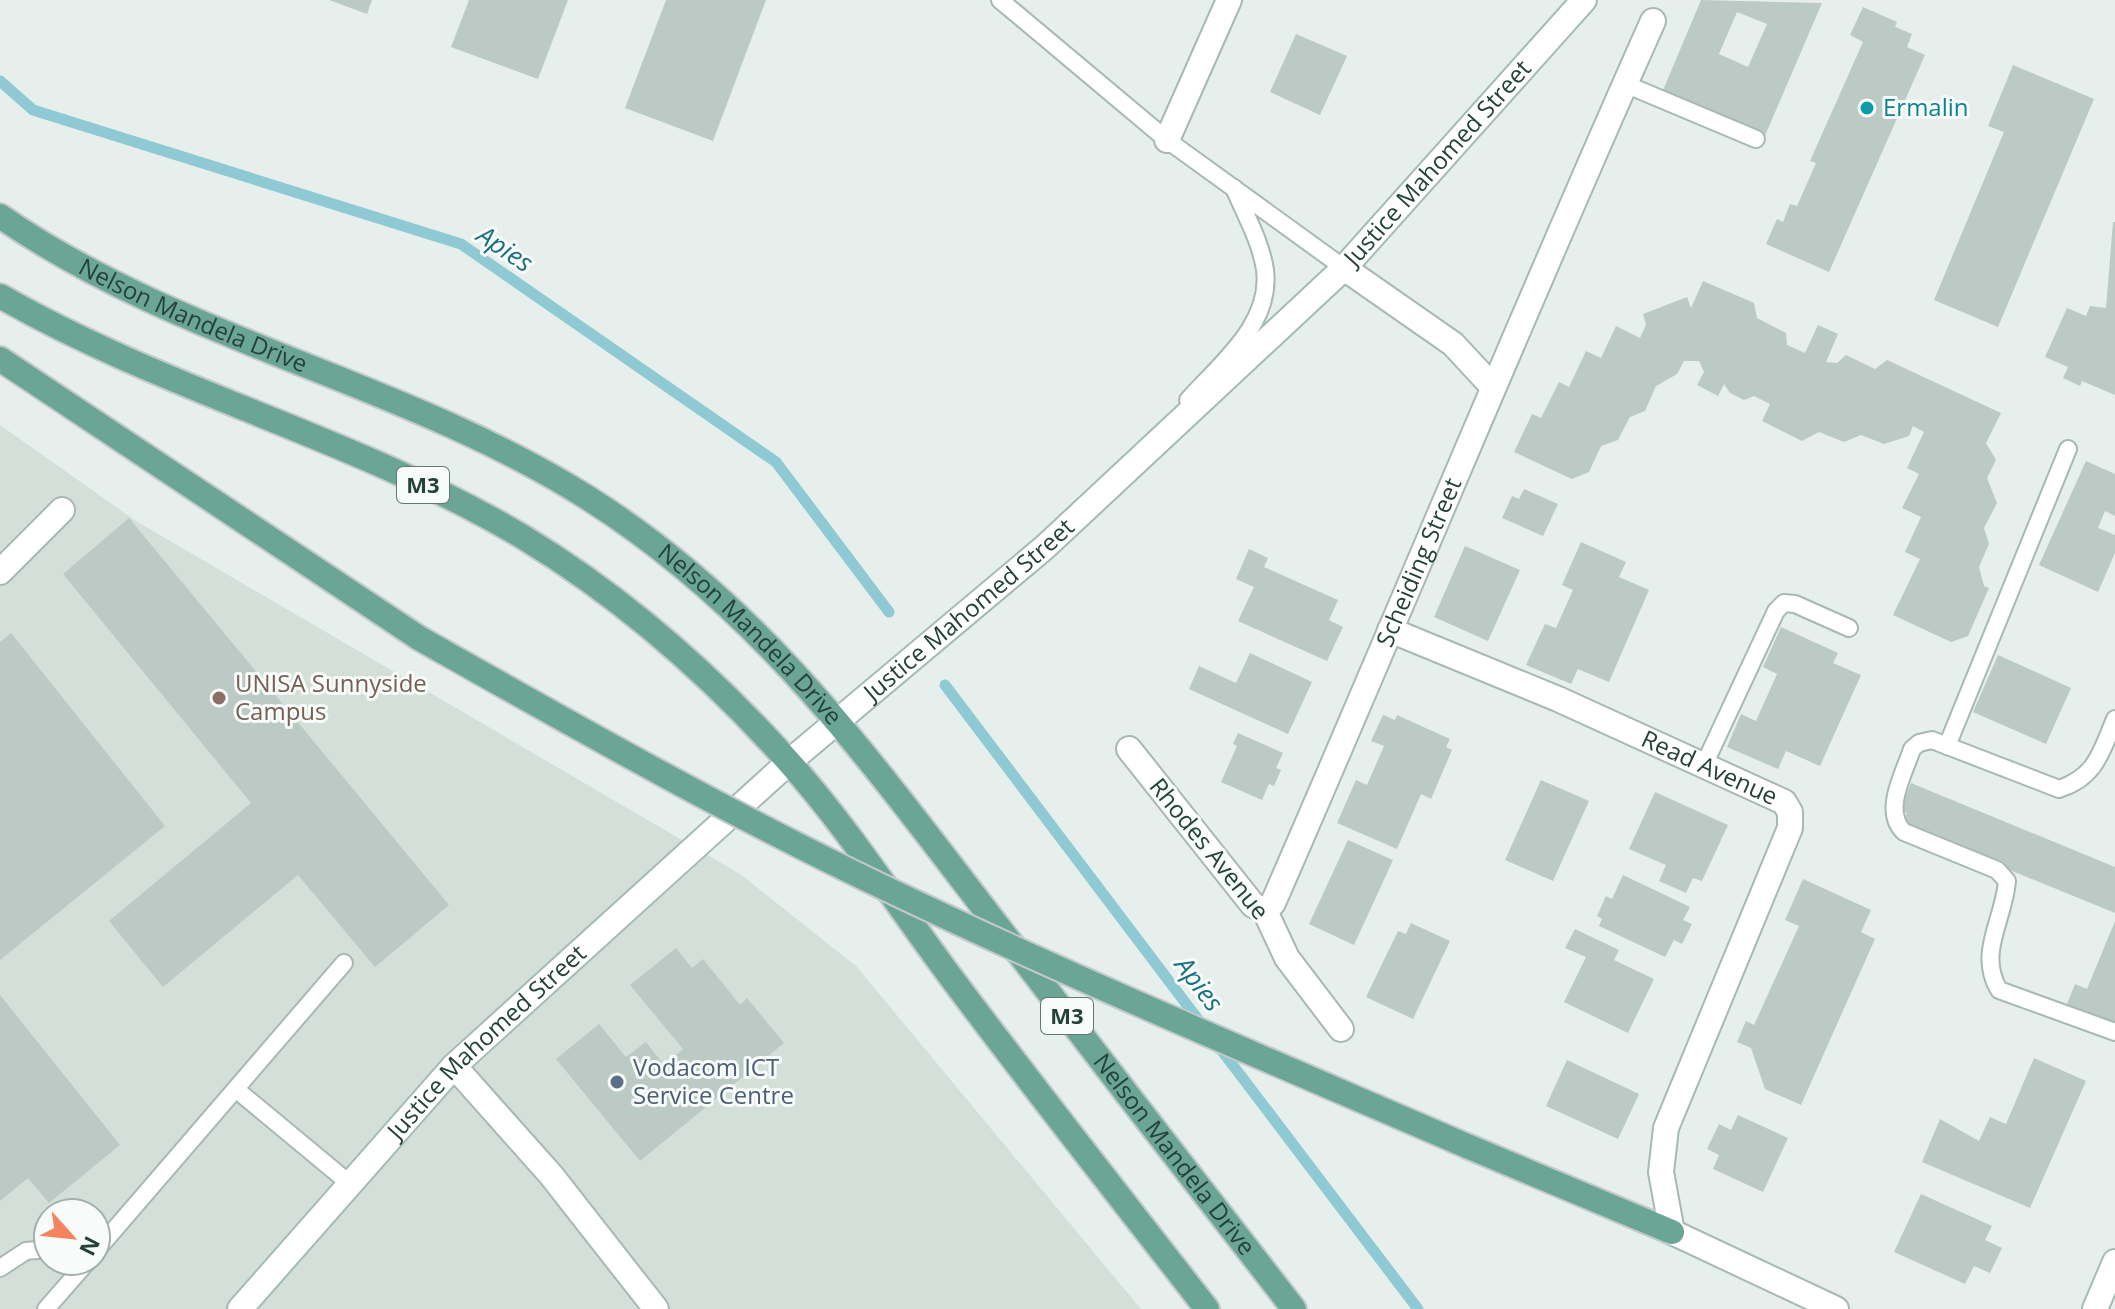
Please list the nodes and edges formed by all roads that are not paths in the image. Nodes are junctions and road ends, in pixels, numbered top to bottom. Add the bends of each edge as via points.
1 (1000, 0) edge
2 (1229, 0) edge
3 (1584, 0) edge
4 (1653, 21) dead end
5 (1625, 84) junction
6 (1756, 139) dead end
7 (1167, 140) junction
8 (1234, 188) junction
9 (0, 216) edge
10 (1344, 268) junction
11 (0, 296) edge
12 (0, 359) edge
13 (1492, 386) junction
14 (2068, 449) dead end
15 (1121, 477) junction
16 (62, 510) dead end
17 (0, 572) edge
18 (1849, 628) dead end
19 (1390, 630) junction
20 (2115, 719) edge
21 (840, 722) junction
22 (1947, 746) junction
23 (1129, 749) dead end
24 (789, 762) junction
25 (1704, 765) junction
26 (1265, 911) junction
27 (344, 963) dead end
28 (1341, 1029) dead end
29 (2115, 1032) edge
30 (454, 1066) junction
31 (238, 1091) junction
32 (349, 1183) junction
33 (112, 1232) edge
34 (1672, 1232) junction
35 (32, 1250) edge
36 (2115, 1262) edge
37 (0, 1268) edge
38 (73, 1277) edge
39 (46, 1309) edge
40 (240, 1309) edge
41 (656, 1309) edge
42 (1207, 1309) edge
43 (1294, 1309) edge
44 (1836, 1309) edge
45 (2095, 1309) edge

1 - 7 lane
2 - 7 street
3 - 10 street, Justice Mahomed Street
4 - 5 street, Scheiding Street
5 - 6 lane
5 - 13 street, Scheiding Street
7 - 8 lane
8 - 10 lane
8 - 15 lane via 1265,269 1261,309 1252,327
9 - 21 main road, Nelson Mandela Drive / M3 via 127,291 422,412 585,496 656,544 722,599
10 - 13 street via 1453,344
10 - 15 street, Justice Mahomed Street
11 - 24 main road, M3 via 89,345 393,469 521,536 620,602
12 - 34 main road, bridge via 419,638 631,758 884,888 1062,971
13 - 19 street, Scheiding Street
14 - 22 lane
15 - 21 street, Justice Mahomed Street
16 - 17 street
18 - 25 lane via 1784,603
19 - 25 street, Read Avenue
19 - 26 street, Scheiding Street via 1273,903
20 - 22 lane via 2094,766 2078,783 2059,789
21 - 24 street, Justice Mahomed Street
21 - 43 main road, Nelson Mandela Drive / M3
22 - 29 lane via 1932,740 1912,749 1893,810 1895,824 1997,870 2007,881 1988,957 1999,990
23 - 26 street, Rhodes Avenue via 1255,909
24 - 30 street, Justice Mahomed Street
24 - 42 main road, M3
25 - 34 street, Read Avenue via 1784,802 1791,818 1666,1128 1661,1172
26 - 28 street, Rhodes Avenue via 1287,958
27 - 31 lane
30 - 32 street, Justice Mahomed Street
30 - 41 street via 551,1175
31 - 32 lane
31 - 33 lane
32 - 40 street, Justice Mahomed Street
34 - 44 street
35 - 37 lane
36 - 45 street
38 - 39 lane

